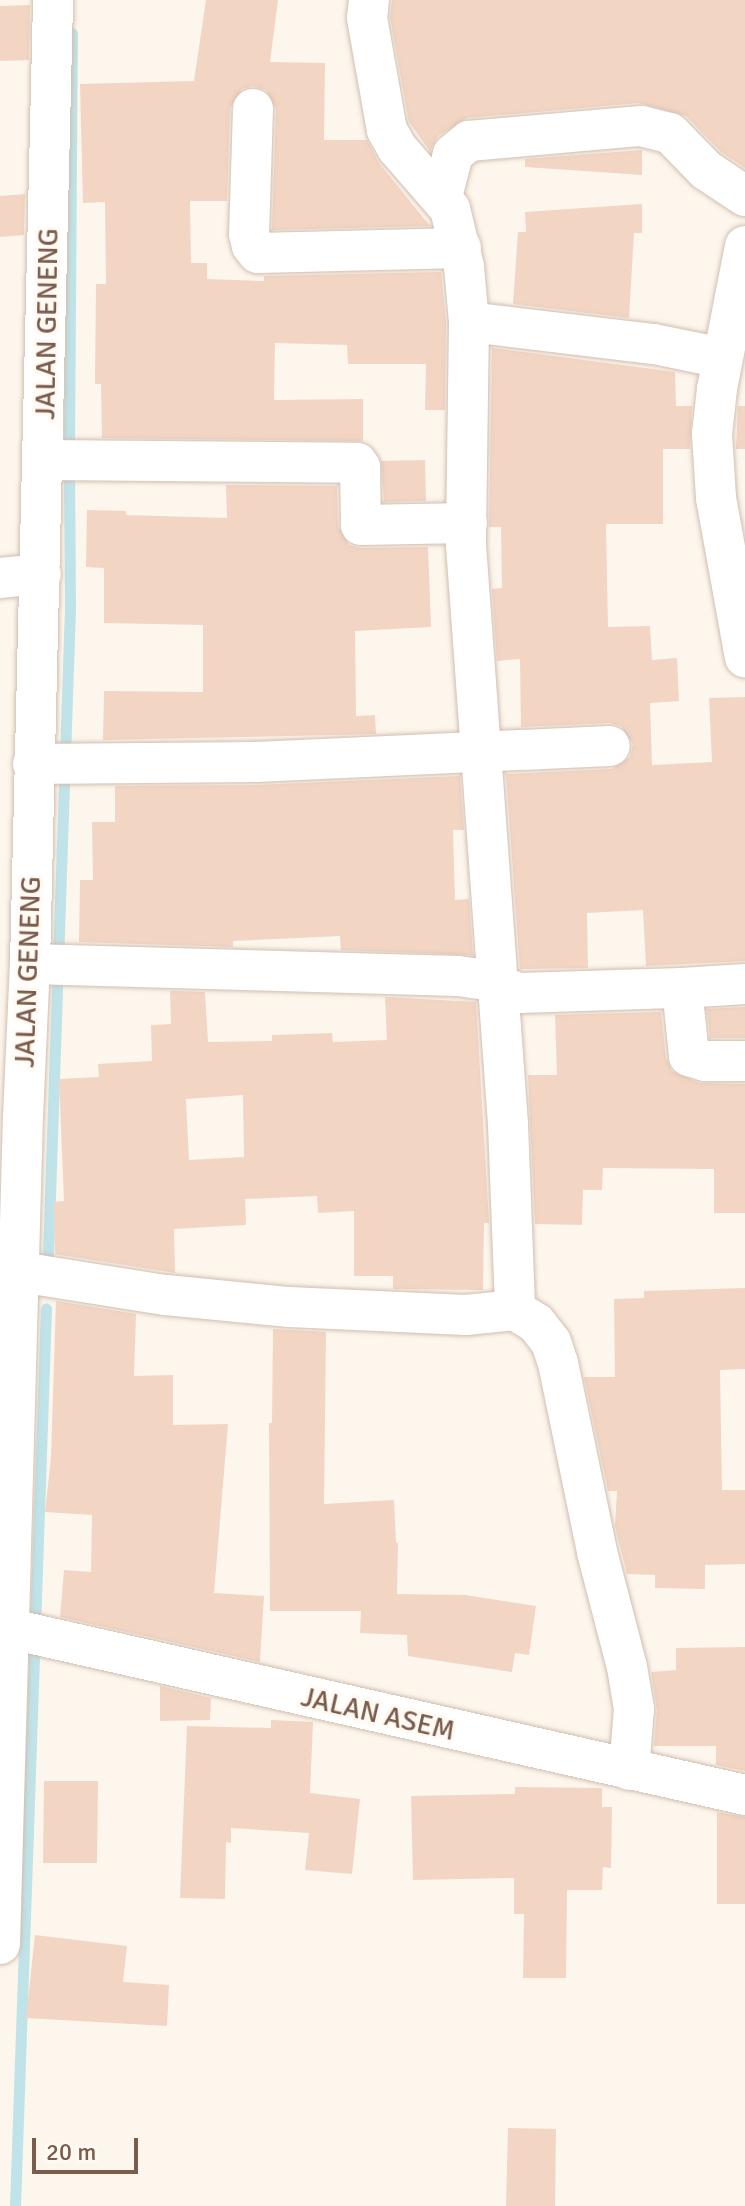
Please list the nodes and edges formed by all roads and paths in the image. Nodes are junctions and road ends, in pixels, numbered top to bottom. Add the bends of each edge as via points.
1 (53, 0) edge
2 (369, 0) edge
3 (253, 109) dead end
4 (745, 196) edge
5 (442, 197) junction
6 (745, 246) edge
7 (461, 248) junction
8 (741, 299) edge
9 (469, 322) junction
10 (722, 358) junction
11 (44, 460) junction
12 (729, 472) edge
13 (467, 523) junction
14 (41, 574) junction
15 (0, 578) edge
16 (745, 657) edge
17 (610, 746) dead end
18 (40, 750) edge
19 (482, 750) junction
20 (51, 965) junction
21 (745, 984) edge
22 (498, 985) junction
23 (682, 988) junction
24 (745, 1061) edge
25 (11, 1117) edge
26 (20, 1272) junction
27 (515, 1310) junction
28 (11, 1629) junction
29 (629, 1770) junction
30 (745, 1795) edge
31 (0, 1944) edge

1 - 11 street, JALAN GENENG
2 - 5 street via 367,18 387,130
3 - 7 street via 249,234 258,253
4 - 5 street via 706,170 670,133 641,126 469,141 453,154
5 - 7 street
6 - 8 street
7 - 9 street
8 - 10 street
9 - 10 street via 654,344
9 - 13 street
10 - 12 street via 714,414
11 - 13 street via 357,463 361,537
11 - 14 street, JALAN GENENG
12 - 16 street
13 - 19 street
14 - 15 street
14 - 18 street, JALAN GENENG
17 - 19 street
18 - 19 street via 256,762
18 - 20 street, JALAN GENENG
19 - 22 street
20 - 22 street via 458,976
20 - 25 street, JALAN GENENG
21 - 23 street
22 - 23 street via 529,993
22 - 27 street
23 - 24 street via 689,1056
25 - 26 street, JALAN GENENG
26 - 27 street via 289,1307 466,1315
26 - 28 street, JALAN GENENG
27 - 29 street via 536,1323 551,1342 564,1387 632,1694
28 - 29 street, JALAN ASEM
28 - 31 street, JALAN GENENG
29 - 30 street, JALAN ASEM

